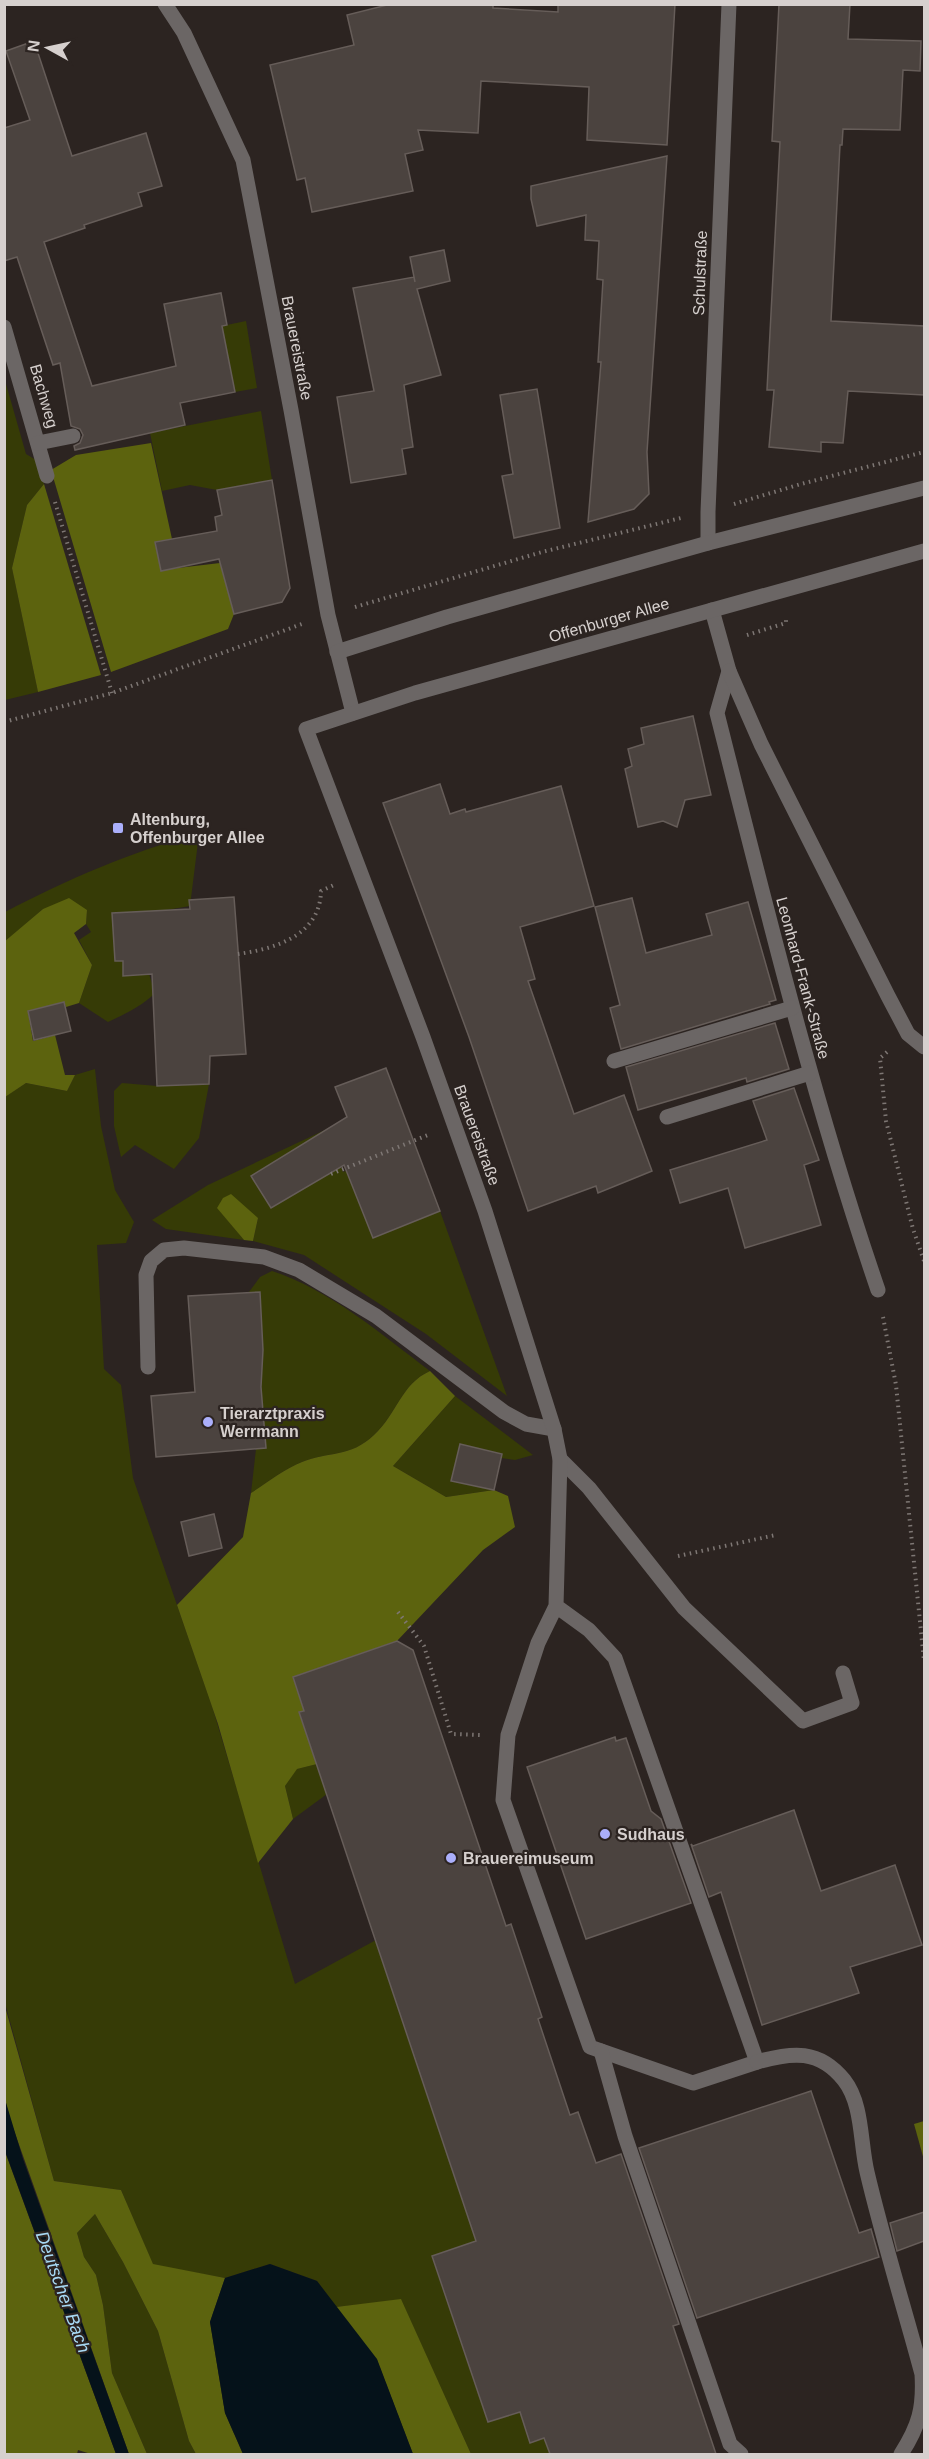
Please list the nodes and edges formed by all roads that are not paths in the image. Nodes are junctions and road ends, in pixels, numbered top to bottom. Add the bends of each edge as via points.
1 (165, 4) edge
2 (729, 4) edge
3 (4, 327) edge
4 (73, 436) dead end
5 (39, 443) junction
6 (47, 476) road end
7 (924, 488) edge
8 (708, 543) junction
9 (924, 551) edge
10 (712, 610) junction
11 (337, 652) junction
12 (729, 671) junction
13 (353, 713) junction
14 (306, 729) joint
15 (792, 1008) junction
16 (924, 1047) edge
17 (614, 1061) dead end
18 (810, 1073) junction
19 (668, 1117) dead end
20 (878, 1290) road end
21 (148, 1367) dead end
22 (554, 1429) junction
23 (560, 1459) junction
24 (556, 1606) junction
25 (843, 1672) dead end
26 (601, 2051) junction
27 (758, 2062) junction
28 (741, 2454) edge
29 (901, 2454) edge

1 - 11 street, Brauereistraße via 184,33 243,160
2 - 8 street, Schulstraße
3 - 5 street, Bachweg
4 - 5 street
5 - 6 street, Bachweg
7 - 8 street
8 - 11 street
9 - 10 street, Offenburger Allee
10 - 12 street
10 - 13 street, Offenburger Allee
11 - 13 street, Brauereistraße
12 - 15 street, Leonhard-Frank-Straße via 717,713
12 - 16 street via 766,754 908,1034
13 - 14 street, Offenburger Allee
14 - 22 street, Brauereistraße via 485,1210
15 - 17 street
15 - 18 street, Leonhard-Frank-Straße
18 - 19 street
18 - 20 street, Leonhard-Frank-Straße via 844,1193
21 - 22 street via 146,1275 151,1261 164,1250 184,1248 264,1257 299,1270 376,1316 504,1412 526,1424
22 - 23 street, Brauereistraße
23 - 24 street, Brauereistraße
23 - 25 street via 589,1488 684,1608 803,1721 852,1703
24 - 26 street via 538,1643 508,1735 503,1800 590,2047
24 - 27 street via 590,1630 615,1658
26 - 27 street via 693,2083
26 - 28 street via 625,2136 730,2444
27 - 29 street via 784,2054 827,2063 845,2081 856,2107 866,2169 922,2374 924,2400 915,2433

